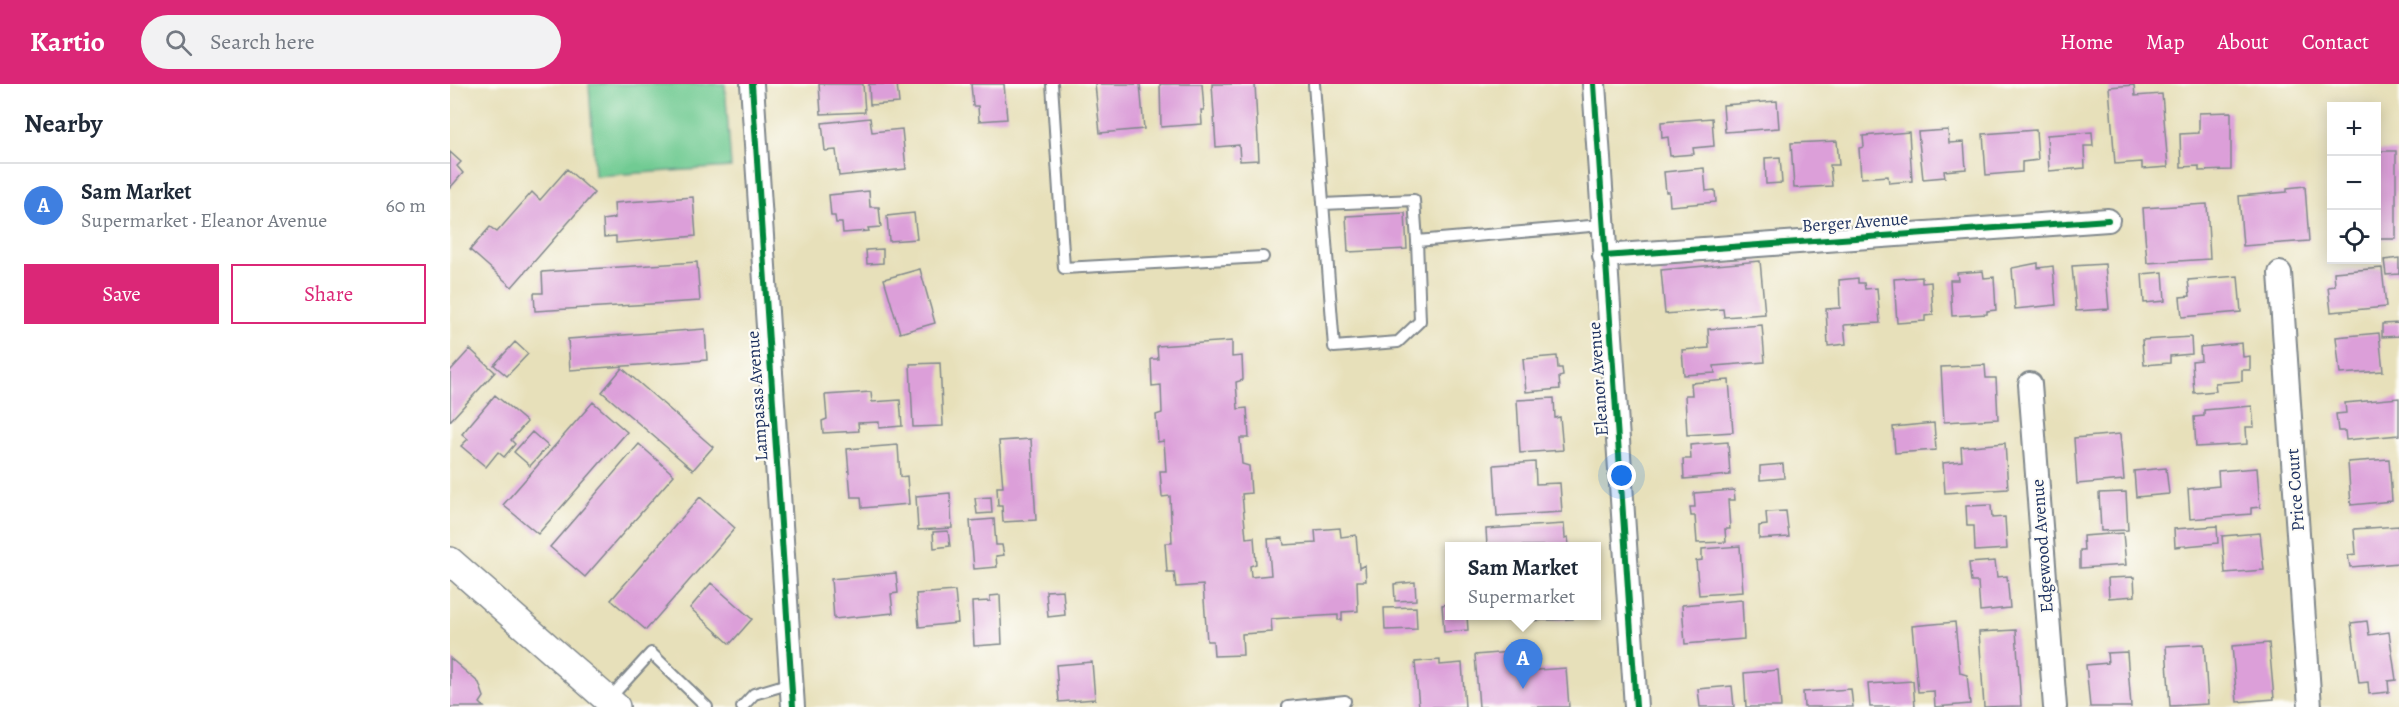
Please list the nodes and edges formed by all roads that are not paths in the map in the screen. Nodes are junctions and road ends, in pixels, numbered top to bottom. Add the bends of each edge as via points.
1 (752, 84) edge
2 (1052, 84) edge
3 (1314, 84) edge
4 (1594, 84) edge
5 (1323, 204) junction
6 (2108, 220) dead end
7 (1602, 225) junction
8 (1417, 241) junction
9 (1263, 256) dead end
10 (1605, 256) junction
11 (2280, 273) dead end
12 (2030, 384) dead end
13 (450, 561) edge
14 (791, 683) junction
15 (1345, 701) dead end
16 (612, 704) edge
17 (707, 707) edge
18 (742, 707) edge
19 (793, 707) edge
20 (1288, 707) edge
21 (1636, 707) edge
22 (2055, 707) edge
23 (2310, 707) edge

1 - 14 street, Lampasas Avenue
2 - 9 lane via 1064,268
3 - 5 lane
4 - 7 street, Eleanor Avenue
5 - 8 lane via 1414,200
5 - 8 lane via 1334,347 1398,342 1420,321
6 - 10 street, Berger Avenue
7 - 8 lane
7 - 10 street, Eleanor Avenue
10 - 21 street, Eleanor Avenue
11 - 23 street, Price Court
12 - 22 street, Edgewood Avenue
13 - 16 street
14 - 18 lane via 754,694
14 - 19 street, Lampasas Avenue
15 - 20 lane
16 - 17 lane via 651,653

